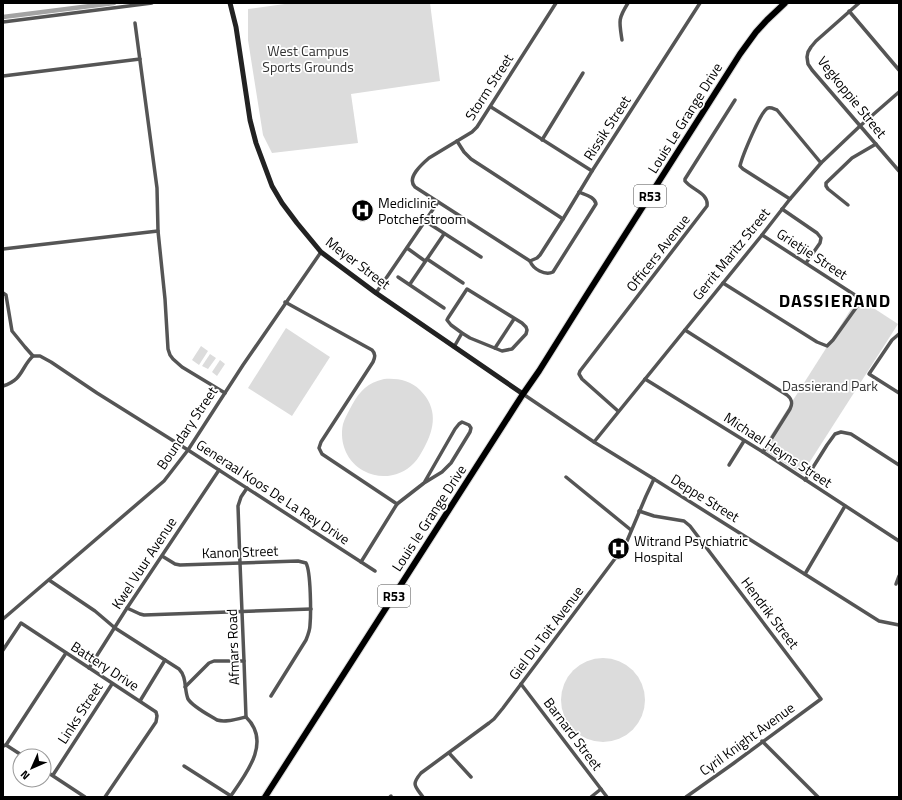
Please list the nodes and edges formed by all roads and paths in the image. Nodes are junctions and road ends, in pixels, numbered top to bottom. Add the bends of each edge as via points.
1 (152, 3) edge
2 (230, 3) edge
3 (556, 3) edge
4 (628, 3) edge
5 (700, 3) edge
6 (785, 3) edge
7 (859, 3) edge
8 (849, 12) junction
9 (3, 22) edge
10 (135, 23) dead end
11 (622, 40) dead end
12 (140, 59) junction
13 (899, 70) edge
14 (583, 73) dead end
15 (3, 76) edge
16 (899, 92) edge
17 (735, 100) dead end
18 (491, 107) junction
19 (860, 126) junction
20 (542, 140) junction
21 (457, 141) junction
22 (876, 144) junction
23 (821, 163) junction
24 (592, 171) junction
25 (899, 171) edge
26 (579, 192) junction
27 (790, 199) junction
28 (438, 202) junction
29 (848, 205) dead end
30 (782, 209) junction
31 (563, 219) junction
32 (425, 221) junction
33 (158, 231) junction
34 (444, 234) junction
35 (762, 235) junction
36 (407, 248) junction
37 (3, 249) edge
38 (321, 252) junction
39 (481, 257) dead end
40 (426, 260) junction
41 (530, 261) junction
42 (806, 263) junction
43 (398, 277) dead end
44 (463, 283) dead end
45 (723, 283) junction
46 (410, 284) junction
47 (376, 293) junction
48 (4, 294) edge
49 (286, 302) junction
50 (444, 308) dead end
51 (514, 319) junction
52 (684, 330) junction
53 (462, 333) junction
54 (899, 334) edge
55 (454, 347) junction
56 (495, 348) junction
57 (33, 356) junction
58 (644, 380) junction
59 (3, 386) edge
60 (225, 393) junction
61 (899, 393) edge
62 (523, 394) junction
63 (618, 411) junction
64 (744, 441) junction
65 (594, 442) junction
66 (188, 450) junction
67 (763, 452) junction
68 (729, 465) dead end
69 (899, 465) edge
70 (219, 470) junction
71 (566, 477) dead end
72 (654, 479) junction
73 (805, 480) junction
74 (424, 483) junction
75 (247, 488) junction
76 (397, 504) junction
77 (845, 506) junction
78 (640, 511) junction
79 (631, 530) junction
80 (899, 541) edge
81 (162, 556) junction
82 (361, 562) junction
83 (240, 563) junction
84 (375, 571) dead end
85 (805, 574) junction
86 (899, 576) edge
87 (49, 580) junction
88 (896, 584) dead end
89 (127, 608) junction
90 (311, 610) junction
91 (243, 612) junction
92 (3, 619) edge
93 (899, 625) edge
94 (115, 628) junction
95 (3, 650) edge
96 (66, 653) junction
97 (165, 660) junction
98 (244, 661) junction
99 (89, 668) junction
100 (112, 684) junction
101 (521, 684) junction
102 (185, 687) junction
103 (270, 696) dead end
104 (821, 699) joint
105 (140, 701) junction
106 (246, 717) junction
107 (762, 741) junction
108 (5, 745) edge
109 (449, 753) junction
110 (184, 766) dead end
111 (52, 775) joint
112 (471, 777) dead end
113 (601, 789) junction
114 (231, 796) edge
115 (84, 797) edge
116 (105, 797) edge
117 (265, 797) edge
118 (423, 797) edge
119 (591, 797) edge
120 (607, 797) edge
121 (686, 797) edge
122 (818, 797) edge

1 - 9 street
2 - 38 street, Meyer Street via 250,120 262,162 282,203
3 - 18 street, Storm Street
4 - 11 street via 620,16
5 - 24 street, Rissik Street
6 - 62 main road, Louis Le Grange Drive / R53 via 756,32 740,54
7 - 8 street, Vegkoppie Street
8 - 13 street
8 - 19 street, Vegkoppie Street via 816,41 808,52 808,60 812,70
10 - 12 street
12 - 15 street
12 - 33 street via 157,188
14 - 20 street
16 - 19 street, Gerrit Maritz Street
17 - 63 street, Officers Avenue via 685,179 706,197 707,206 580,371 582,379
18 - 20 street
18 - 21 street, Storm Street via 475,130
19 - 22 street, Vegkoppie Street
19 - 23 street, Gerrit Maritz Street
20 - 24 street
21 - 28 street, Storm Street via 424,162 412,179 413,185
21 - 31 street via 471,159
22 - 25 street, Vegkoppie Street
22 - 29 street via 852,158 826,183 828,189
23 - 27 street, Gerrit Maritz Street
23 - 27 street via 777,110 765,110 740,166
24 - 26 street, Rissik Street
26 - 31 street, Rissik Street
26 - 41 street via 595,200 596,204 553,272 544,273
27 - 30 street, Gerrit Maritz Street
28 - 32 street
28 - 41 street
30 - 35 street, Gerrit Maritz Street
30 - 42 street via 821,238
31 - 41 street, Rissik Street via 537,258
32 - 34 street
32 - 36 street
33 - 37 street
33 - 60 street via 170,355 182,367
34 - 39 street
34 - 40 street
35 - 42 street, Grietjie Street
35 - 45 street, Gerrit Maritz Street
36 - 40 street
36 - 47 street
38 - 47 street, Meyer Street
38 - 49 street, Boundary Street
40 - 44 street
40 - 46 street
42 - 45 street, Grietjie Street via 858,298 856,308 827,346
43 - 46 street
45 - 52 street, Gerrit Maritz Street
46 - 50 street
47 - 55 street, Meyer Street
48 - 57 street, Generaal Koos De La Rey Drive via 12,331
49 - 60 street, Boundary Street
49 - 76 street via 375,353 373,362 319,448 322,454
51 - 53 street via 467,289 448,318 451,325
51 - 56 street
51 - 56 street via 526,327 526,334 512,349 502,351
52 - 58 street, Gerrit Maritz Street
52 - 67 street via 791,399 790,410
53 - 55 street
53 - 56 street
54 - 61 street via 869,374
55 - 62 street, Meyer Street
57 - 59 street via 15,380
57 - 66 street, Generaal Koos De La Rey Drive via 40,356 51,362
58 - 63 street, Gerrit Maritz Street
58 - 64 street, Michael Heyns Street
60 - 66 street, Boundary Street
62 - 65 street, Deppe Street
62 - 117 main road, Louis le Grange Drive / R53
63 - 65 street, Gerrit Maritz Street
64 - 67 street, Michael Heyns Street
64 - 68 street
65 - 72 street, Deppe Street
66 - 70 street, Generaal Koos De La Rey Drive
66 - 87 street, Boundary Street via 164,481
67 - 73 street, Michael Heyns Street
69 - 73 street via 851,434 841,432 835,434
70 - 75 street, Generaal Koos De La Rey Drive
70 - 81 street, Kwel Vuur Avenue
71 - 79 street
72 - 78 street, Giel Du Toit Avenue
72 - 85 street, Deppe Street
73 - 77 street, Michael Heyns Street
74 - 74 street via 459,424 469,424 470,432 451,463
74 - 76 street
75 - 82 street, Generaal Koos De La Rey Drive
75 - 83 street, Afmars Road via 238,506
76 - 82 street
77 - 80 street, Michael Heyns Street
77 - 85 street
78 - 79 street, Giel Du Toit Avenue
78 - 104 street, Hendrik Street via 684,521 690,526
79 - 101 street, Giel Du Toit Avenue via 623,548
81 - 83 street, Kanon Street via 180,565
81 - 89 street, Kwel Vuur Avenue
82 - 84 street, Generaal Koos De La Rey Drive
83 - 90 street, Kanon Street via 304,562 309,578
83 - 91 street, Afmars Road
85 - 93 street, Deppe Street via 879,621
86 - 88 street
87 - 92 street, Boundary Street
87 - 94 street
89 - 91 street via 144,615
89 - 94 street, Kwel Vuur Avenue
90 - 91 street
90 - 103 street via 310,630 306,640
91 - 98 street, Afmars Road
94 - 97 street
94 - 99 street, Kwel Vuur Avenue
95 - 96 street, Battery Drive via 20,623
96 - 99 street, Battery Drive
96 - 108 street
97 - 102 street via 181,671
97 - 105 street
98 - 102 street via 209,663
98 - 106 street, Afmars Road
99 - 100 street, Battery Drive
100 - 105 street, Battery Drive
100 - 111 street, Links Street
101 - 109 street, Giel Du Toit Avenue via 494,719
101 - 113 street, Barnard Street
102 - 106 street via 188,699 217,720
104 - 107 street, Cyril Knight Avenue
105 - 116 street, Battery Drive via 154,711 157,716 156,722
106 - 114 street, Afmars Road via 256,733 255,755 251,766
107 - 121 street, Cyril Knight Avenue
107 - 122 street
109 - 112 street
109 - 118 street, Giel Du Toit Avenue via 421,773 414,782
110 - 114 street
111 - 115 street
113 - 119 street
113 - 120 street, Barnard Street

